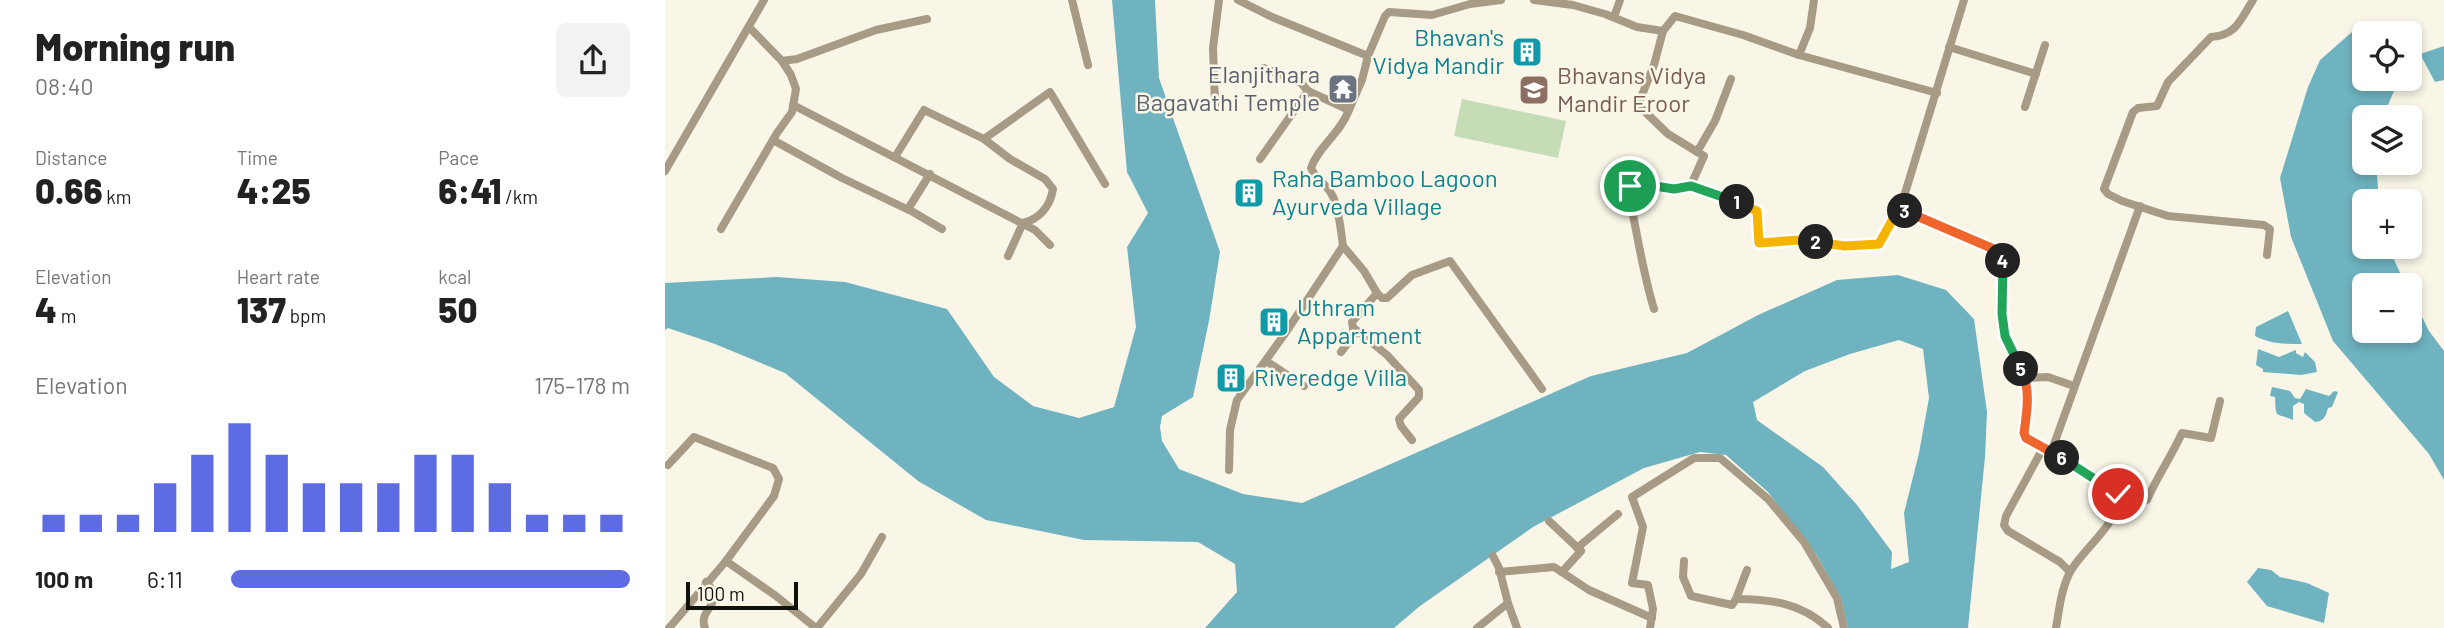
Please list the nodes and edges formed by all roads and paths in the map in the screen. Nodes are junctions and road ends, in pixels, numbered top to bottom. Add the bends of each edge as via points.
1 (764, 0) edge
2 (1072, 0) edge
3 (1219, 0) edge
4 (1238, 0) edge
5 (1501, 0) edge
6 (1534, 0) edge
7 (1620, 0) edge
8 (1814, 0) edge
9 (1964, 0) edge
10 (2253, 0) edge
11 (1614, 18) junction
12 (927, 19) dead end
13 (749, 27) junction
14 (1663, 31) junction
15 (2045, 45) dead end
16 (1949, 47) junction
17 (1799, 55) junction
18 (1368, 56) junction
19 (782, 61) junction
20 (1088, 65) dead end
21 (1263, 68) dead end
22 (2036, 74) junction
23 (1731, 79) dead end
24 (1308, 91) junction
25 (1937, 93) junction
26 (793, 105) junction
27 (1215, 105) dead end
28 (2025, 107) dead end
29 (1349, 110) junction
30 (983, 139) junction
31 (773, 140) junction
32 (1697, 152) junction
33 (895, 157) junction
34 (1260, 159) dead end
35 (665, 171) edge
36 (930, 174) junction
37 (1105, 184) dead end
38 (1691, 186) junction
39 (2140, 206) junction
40 (1899, 208) junction
41 (908, 209) junction
42 (1023, 223) junction
43 (721, 229) dead end
44 (942, 229) dead end
45 (1049, 245) dead end
46 (1343, 246) junction
47 (2267, 255) dead end
48 (1008, 256) dead end
49 (1377, 293) junction
50 (1654, 309) dead end
51 (1355, 328) junction
52 (1341, 352) dead end
53 (1266, 361) junction
54 (2025, 378) junction
55 (1304, 386) dead end
56 (2074, 386) junction
57 (1542, 389) dead end
58 (2220, 401) dead end
59 (1412, 440) dead end
60 (2043, 447) junction
61 (2054, 453) junction
62 (668, 465) dead end
63 (1229, 470) dead end
64 (2118, 494) junction
65 (1618, 514) dead end
66 (1549, 521) dead end
67 (882, 537) dead end
68 (1577, 548) junction
69 (1493, 556) dead end
70 (726, 561) junction
71 (1683, 561) dead end
72 (1747, 570) dead end
73 (1499, 572) junction
74 (1562, 572) junction
75 (2070, 572) junction
76 (706, 582) junction
77 (1736, 600) junction
78 (1508, 603) junction
79 (1652, 618) junction
80 (669, 628) edge
81 (705, 628) edge
82 (816, 628) edge
83 (1477, 628) edge
84 (1517, 628) edge
85 (1650, 628) edge
86 (1828, 628) edge
87 (1844, 628) edge
88 (2056, 628) edge

1 - 13 street
2 - 20 street
3 - 27 street via 1213,48
4 - 18 street
5 - 18 street via 1432,15 1389,12
6 - 11 street via 1573,5
7 - 11 street
8 - 17 street
9 - 16 street
10 - 39 street via 2234,30 2211,37 2184,64 2168,82 2157,106 2133,112 2104,189
11 - 14 street
12 - 19 street via 876,30
13 - 19 street
13 - 35 street
14 - 17 street via 1675,16
14 - 32 street via 1638,105 1668,134
15 - 22 street
16 - 22 street
16 - 25 street
17 - 25 street
18 - 29 street
19 - 26 street via 796,89
21 - 24 street via 1301,83
22 - 28 street
23 - 32 street
24 - 29 street
24 - 34 street
25 - 40 street
26 - 31 street
26 - 33 street
29 - 46 street via 1311,168 1332,194
30 - 33 street via 924,110
30 - 37 street via 1051,92
30 - 42 street via 1053,189 1037,219
31 - 41 street
31 - 43 street
32 - 38 street via 1704,156
33 - 36 street
36 - 41 street
36 - 42 street
38 - 40 street via 1757,211 1759,243 1879,244
38 - 50 street via 1674,189 1635,183 1628,191
39 - 47 street via 2168,216 2264,225 2270,229
39 - 56 street
40 - 54 street via 1996,250 2003,260 2005,336
41 - 44 street
42 - 45 street
42 - 48 street
46 - 49 street
46 - 53 street
49 - 51 street via 1352,322
49 - 57 street via 1387,298 1412,275 1450,261
51 - 52 street
51 - 59 street via 1419,390 1419,397 1399,419
53 - 55 street
53 - 63 street via 1237,400 1230,430
54 - 56 street via 2047,377
54 - 60 street via 2024,433
56 - 61 street
58 - 64 street via 2211,438 2182,433 2147,500
60 - 61 street
60 - 75 street via 2004,525
61 - 64 street
62 - 70 street via 694,438 773,468 779,479 773,496
64 - 75 street via 2105,529
65 - 68 street
66 - 68 street
67 - 82 street via 861,574
68 - 74 street via 1581,551
69 - 73 street
70 - 76 street
70 - 82 street
71 - 77 street via 1683,577 1691,596 1732,605
72 - 77 street
73 - 74 street via 1554,567
73 - 78 street
74 - 79 street via 1589,590
75 - 88 street
76 - 80 street
76 - 81 street via 715,597 703,618
77 - 86 street via 1787,603
78 - 83 street
78 - 84 street
79 - 85 street
79 - 87 street via 1648,585 1632,583 1643,527 1632,497 1694,458 1720,458 1768,499 1804,542 1837,598

